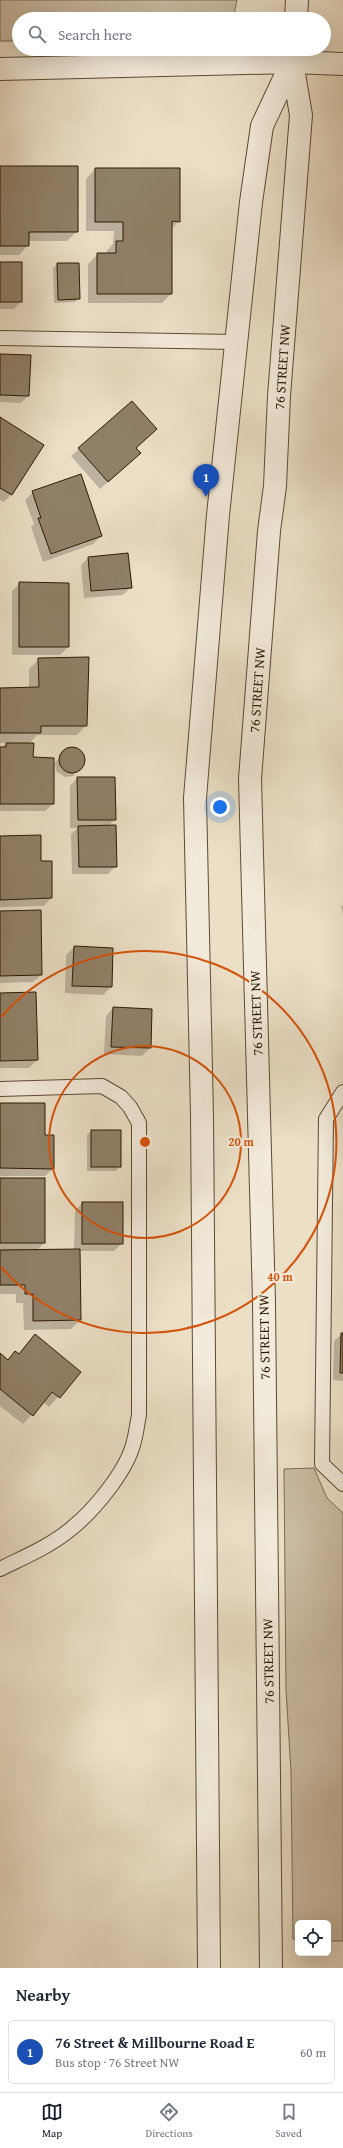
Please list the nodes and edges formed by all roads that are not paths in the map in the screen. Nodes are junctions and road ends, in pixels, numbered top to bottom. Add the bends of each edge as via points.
1 (297, 0) edge
2 (296, 12) edge
3 (271, 56) edge
4 (292, 56) edge
5 (292, 56) edge
6 (298, 56) edge
7 (343, 64) edge
8 (0, 69) edge
9 (0, 338) edge
10 (236, 342) junction
11 (0, 1089) edge
12 (343, 1092) edge
13 (343, 1484) edge
14 (0, 1569) edge
15 (210, 1968) edge
16 (271, 1968) edge

1 - 2 street
3 - 8 street
4 - 10 street via 262,126
5 - 16 street, 76 STREET NW via 301,115 279,396 275,486 269,531 250,779 264,1302
6 - 7 street
9 - 10 lane
10 - 15 street via 218,515 195,798 202,1108
11 - 14 lane via 102,1086 121,1097 139,1124 139,1415 133,1446 120,1473 99,1500 72,1528 41,1549
12 - 13 lane via 326,1119 322,1464

